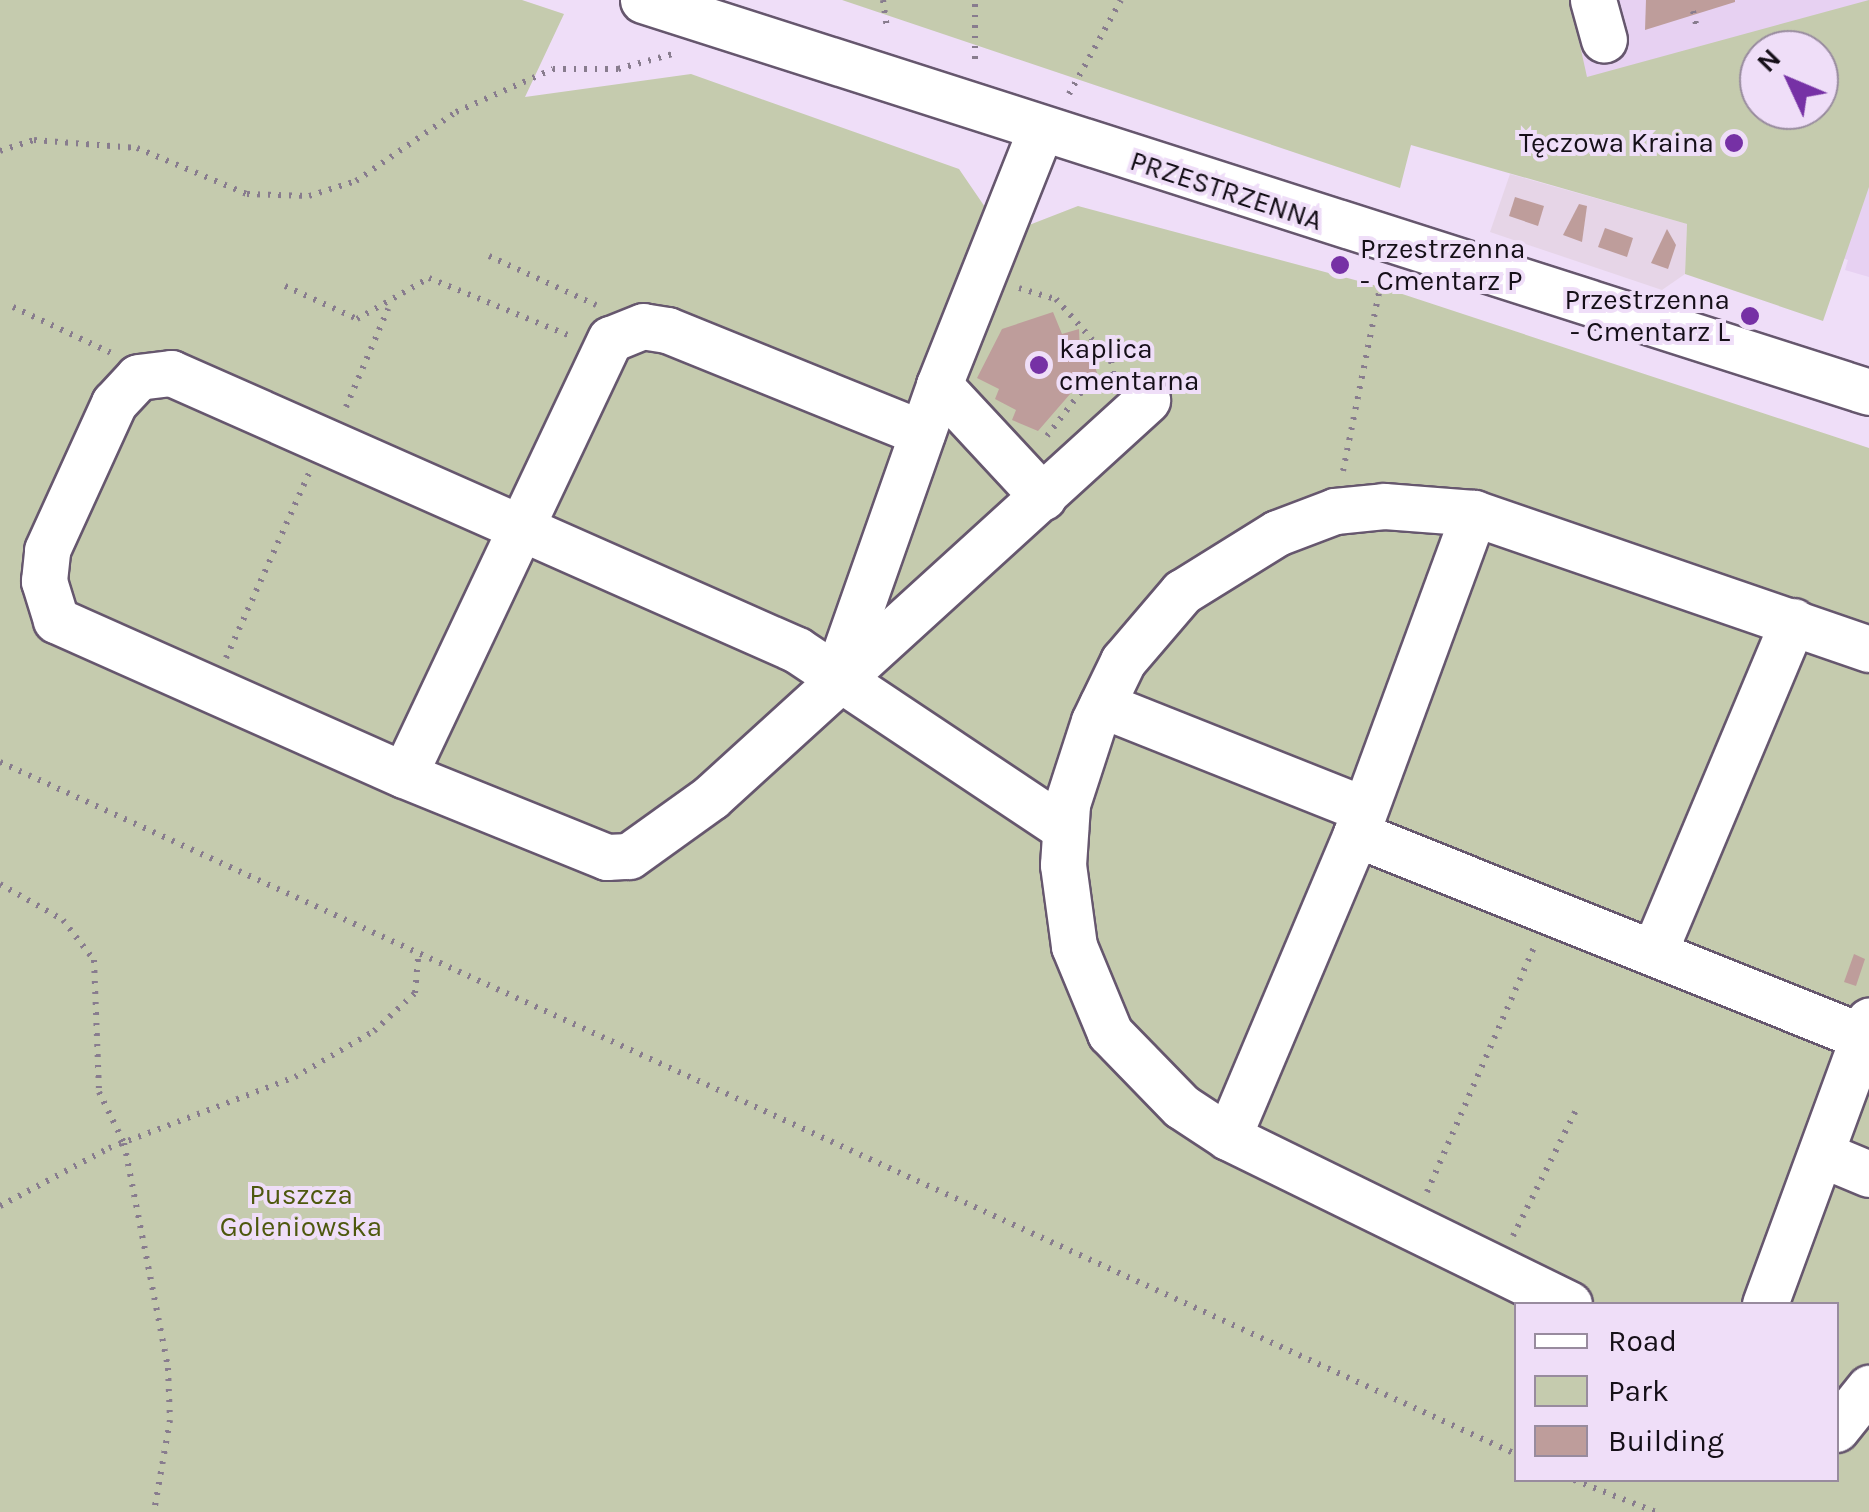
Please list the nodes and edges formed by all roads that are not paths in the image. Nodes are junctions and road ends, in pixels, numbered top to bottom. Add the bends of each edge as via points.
1 (643, 0) edge
2 (1040, 131) junction
3 (939, 385) junction
4 (1869, 392) edge
5 (1147, 400) dead end
6 (922, 433) junction
7 (1043, 497) junction
8 (1474, 513) junction
9 (518, 523) junction
10 (1794, 621) junction
11 (1869, 648) edge
12 (836, 678) junction
13 (1102, 704) junction
14 (404, 774) junction
15 (1359, 821) junction
16 (1065, 829) junction
17 (1654, 952) junction
18 (1866, 1029) edge
19 (1228, 1137) junction
20 (1821, 1154) junction
21 (1869, 1174) edge
22 (1566, 1302) edge
23 (1767, 1302) edge
24 (1869, 1388) edge
25 (1839, 1425) edge

1 - 2 street, PRZESTRZENNA
2 - 3 street
2 - 4 street, PRZESTRZENNA
3 - 6 street
3 - 7 street
5 - 7 street
6 - 9 street via 643,326 600,348
6 - 12 street
7 - 12 street
8 - 10 street
8 - 13 street via 1334,511 1277,533 1182,592 1124,661
8 - 15 street
9 - 12 street via 797,650
9 - 14 street
9 - 14 street via 154,372 114,403 47,550 46,598 63,626
10 - 11 street
10 - 17 street
12 - 14 street via 711,796 630,856 607,857
12 - 16 street
13 - 15 street
13 - 16 street
15 - 17 street
15 - 19 street
16 - 19 street via 1074,946 1110,1033 1181,1106
17 - 18 street
18 - 20 street
19 - 22 street
20 - 21 street
20 - 23 street
24 - 25 street

